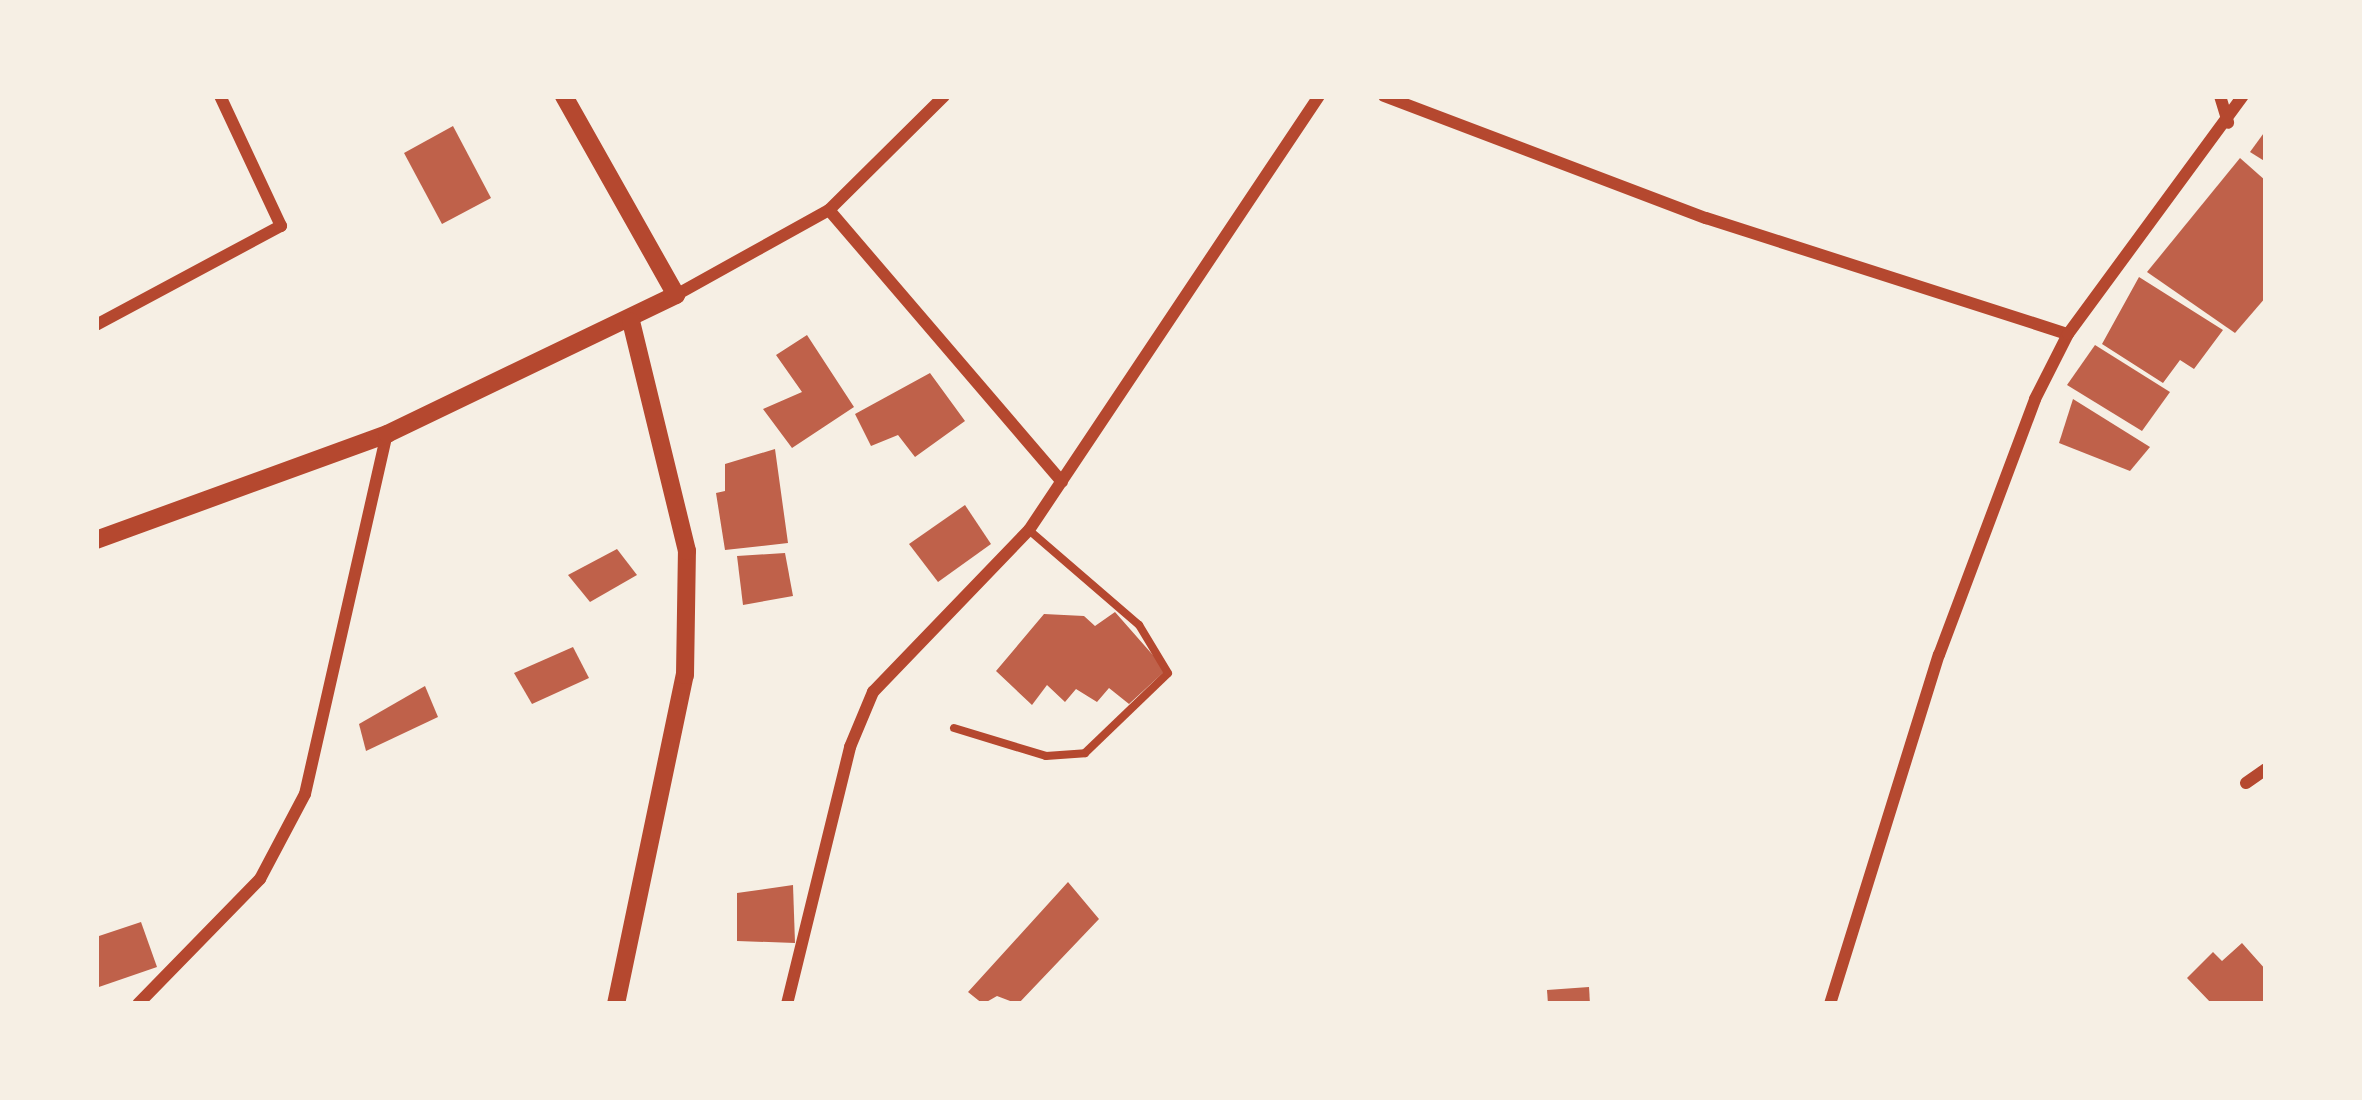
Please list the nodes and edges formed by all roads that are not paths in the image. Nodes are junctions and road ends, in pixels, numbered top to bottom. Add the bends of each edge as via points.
1 (220, 96) edge
2 (564, 96) edge
3 (944, 96) edge
4 (1319, 96) edge
5 (1384, 96) edge
6 (2220, 96) edge
7 (2243, 96) edge
8 (2228, 123) junction
9 (829, 210) junction
10 (676, 295) junction
11 (97, 322) edge
12 (632, 322) junction
13 (2068, 334) junction
14 (387, 434) junction
15 (1062, 482) junction
16 (1029, 530) junction
17 (96, 540) edge
18 (954, 728) dead end
19 (2266, 769) edge
20 (2246, 783) dead end
21 (138, 1004) edge
22 (616, 1004) edge
23 (787, 1004) edge
24 (1830, 1004) edge

1 - 11 street via 281,226
2 - 10 street
3 - 9 street
4 - 15 street
5 - 13 street via 1706,218
6 - 8 street
7 - 8 street
8 - 13 street
9 - 10 street
9 - 15 street
10 - 12 street
12 - 14 street
12 - 22 street via 687,551 685,675
13 - 24 street via 2035,399 1940,655
14 - 17 street
14 - 21 street via 305,794 260,879
15 - 16 street
16 - 18 lane via 1139,626 1168,673 1085,752 1046,756
16 - 23 street via 873,692 850,747
19 - 20 street

